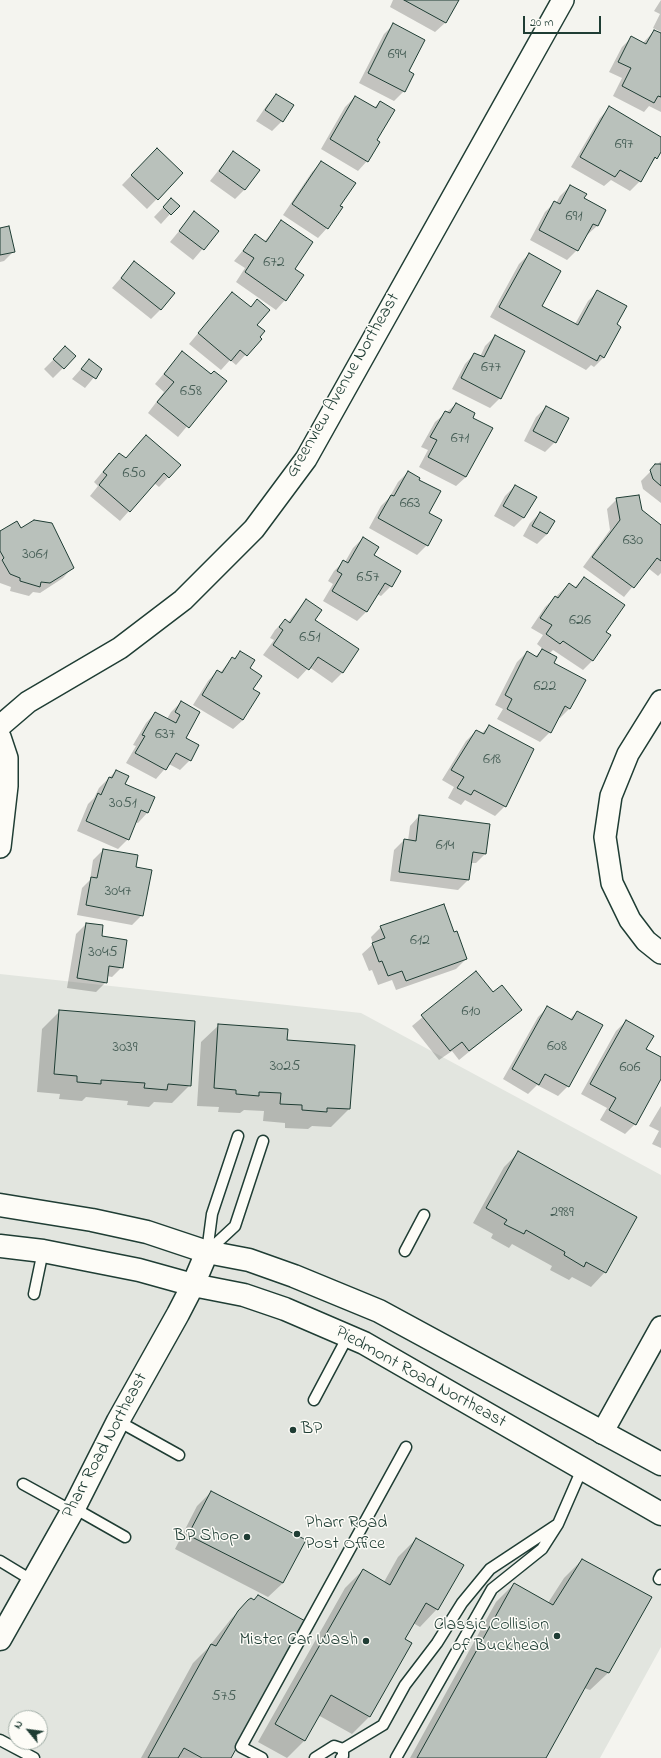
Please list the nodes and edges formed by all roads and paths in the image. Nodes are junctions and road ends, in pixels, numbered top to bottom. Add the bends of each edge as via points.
1 (563, 0) edge
2 (661, 701) edge
3 (0, 726) edge
4 (0, 737) edge
5 (0, 847) edge
6 (661, 953) edge
7 (238, 1136) dead end
8 (263, 1141) dead end
9 (0, 1205) edge
10 (424, 1215) dead end
11 (0, 1246) edge
12 (43, 1251) junction
13 (405, 1251) dead end
14 (207, 1252) junction
15 (193, 1285) junction
16 (34, 1294) dead end
17 (661, 1327) edge
18 (348, 1336) junction
19 (314, 1400) dead end
20 (118, 1421) junction
21 (602, 1433) junction
22 (406, 1447) dead end
23 (179, 1455) dead end
24 (661, 1464) edge
25 (582, 1469) junction
26 (23, 1484) dead end
27 (73, 1509) junction
28 (661, 1514) edge
29 (558, 1524) junction
30 (125, 1537) dead end
31 (0, 1561) edge
32 (33, 1581) junction
33 (0, 1639) edge
34 (0, 1740) edge
35 (342, 1753) edge
36 (34, 1758) edge
37 (262, 1758) edge
38 (315, 1758) edge
39 (396, 1758) edge

1 - 3 street, Greenview Avenue Northeast via 306,459 254,529 183,600 120,648 28,702
2 - 6 street via 628,754 611,796 605,837 612,883 630,920 646,940
4 - 5 street via 7,758 7,786
7 - 14 lane via 212,1214
8 - 14 lane via 235,1226
9 - 14 main road, Piedmont Road Northeast via 147,1232
10 - 13 lane
11 - 12 main road, Piedmont Road Northeast
12 - 15 main road, Piedmont Road Northeast via 139,1270
12 - 16 lane
14 - 15 main road, Pharr Road Northeast
14 - 21 main road, Piedmont Road Northeast via 256,1263 379,1311
15 - 18 main road, Piedmont Road Northeast via 244,1295
15 - 20 main road, Pharr Road Northeast
17 - 21 street
18 - 19 lane
18 - 25 main road, Piedmont Road Northeast
20 - 23 lane
20 - 27 main road, Pharr Road Northeast
21 - 24 main road, Piedmont Road Northeast
22 - 37 lane via 241,1747
25 - 28 main road, Piedmont Road Northeast
25 - 29 lane
26 - 27 lane
27 - 30 lane
27 - 32 main road, Pharr Road Northeast
29 - 35 lane via 490,1569 462,1603 437,1643 405,1684 383,1725
29 - 39 lane via 542,1549 492,1589
31 - 32 lane
32 - 33 main road, Pharr Road Northeast
34 - 36 lane
35 - 38 lane via 334,1746

